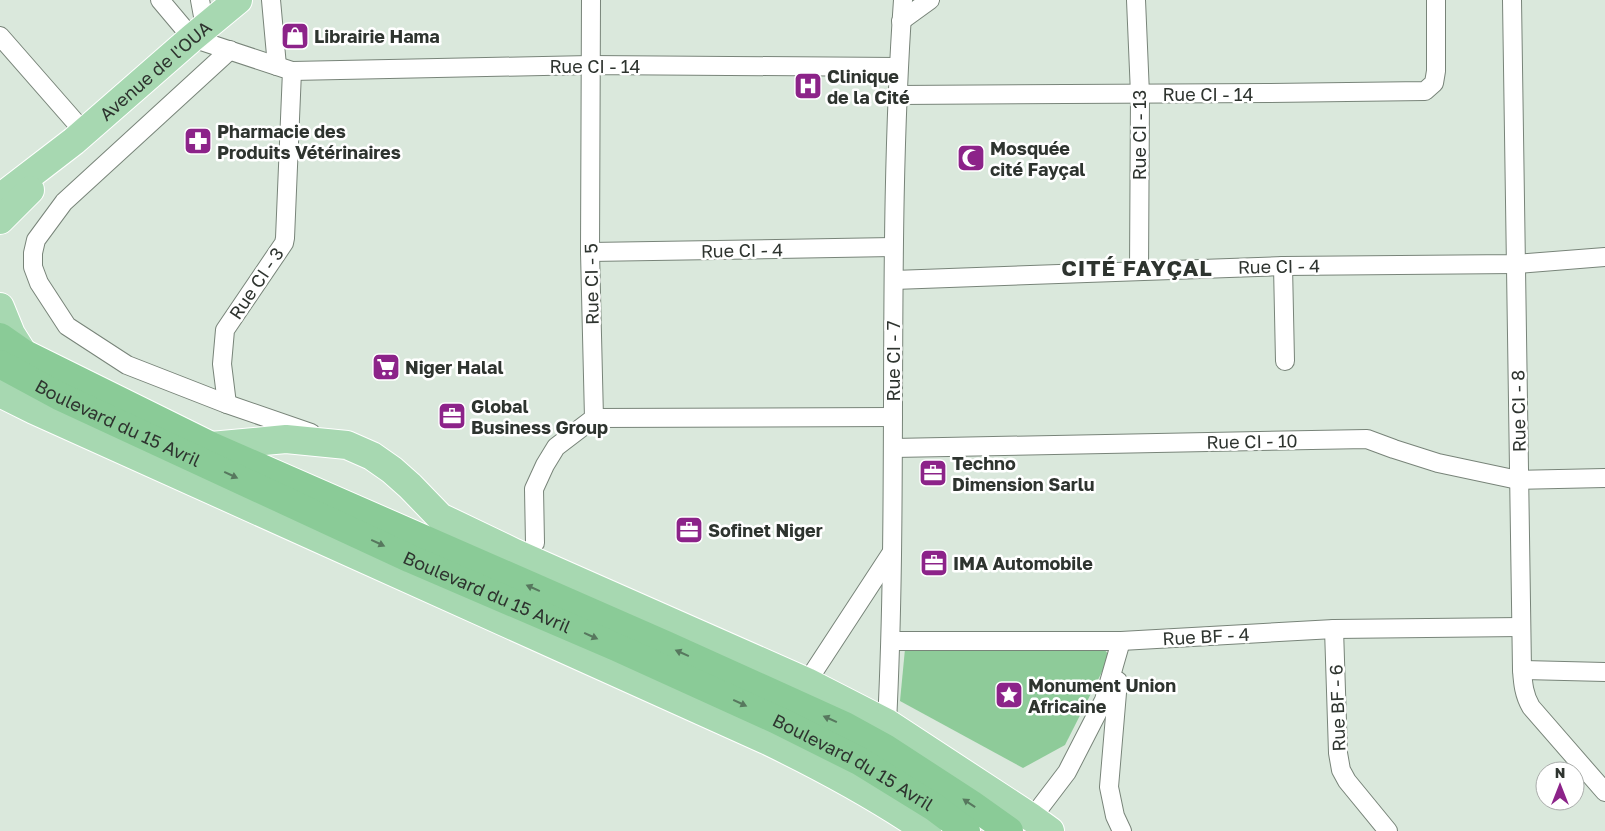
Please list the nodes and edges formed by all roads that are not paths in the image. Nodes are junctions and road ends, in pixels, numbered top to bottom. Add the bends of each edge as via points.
1 (160, 0) edge
2 (200, 0) edge
3 (238, 0) edge
4 (271, 0) edge
5 (591, 0) edge
6 (903, 0) edge
7 (930, 0) edge
8 (1136, 0) edge
9 (1436, 0) edge
10 (1512, 0) edge
11 (901, 21) junction
12 (198, 32) junction
13 (0, 36) edge
14 (230, 50) junction
15 (590, 65) junction
16 (898, 67) junction
17 (284, 68) junction
18 (1140, 94) junction
19 (896, 95) junction
20 (79, 137) junction
21 (11, 198) edge
22 (0, 220) edge
23 (0, 237) edge
24 (893, 247) junction
25 (590, 252) junction
26 (1605, 257) edge
27 (1516, 264) junction
28 (1283, 266) junction
29 (1138, 270) junction
30 (894, 280) junction
31 (0, 307) edge
32 (0, 337) edge
33 (12, 358) edge
34 (1285, 361) dead end
35 (0, 393) edge
36 (0, 402) edge
37 (227, 404) junction
38 (34, 410) junction
39 (893, 417) junction
40 (594, 418) junction
41 (347, 445) junction
42 (211, 446) junction
43 (893, 448) junction
44 (1605, 478) edge
45 (1518, 480) junction
46 (536, 543) dead end
47 (892, 552) junction
48 (1521, 627) junction
49 (1334, 629) junction
50 (891, 641) junction
51 (1121, 641) junction
52 (1522, 670) junction
53 (1605, 672) edge
54 (807, 682) junction
55 (887, 723) junction
56 (1605, 792) edge
57 (1041, 824) edge
58 (927, 831) edge
59 (966, 831) edge
60 (1009, 831) edge
61 (1122, 831) edge
62 (1388, 831) edge

1 - 12 street
2 - 12 street
3 - 12 main road, Avenue de l'OUA
4 - 17 street, Rue CI - 3
5 - 15 street, Rue CI - 5
6 - 11 street, Rue CI - 7
7 - 11 street
8 - 18 street, Rue CI - 13
9 - 18 street, Rue CI - 14 via 1436,71 1434,83 1425,90
10 - 27 street, Rue CI - 8
11 - 16 street, Rue CI - 7
12 - 14 street
12 - 20 main road, Avenue de l'OUA
13 - 20 street
14 - 17 street
14 - 37 street via 64,202 36,240 33,254 38,283 66,326 127,365
15 - 16 street, Rue CI - 14
15 - 17 street, Rue CI - 14
15 - 25 street, Rue CI - 5
16 - 19 street, Rue CI - 7
17 - 37 street, Rue CI - 3 via 286,238 225,330 222,364
18 - 19 street, Rue CI - 14
18 - 29 street, Rue CI - 13
19 - 24 street, Rue CI - 7
20 - 21 main road, Avenue de l'OUA
21 - 22 main road
21 - 23 main road
24 - 25 street, Rue CI - 4
24 - 30 street, Rue CI - 7
25 - 40 street, Rue CI - 5
26 - 27 street, Rue CI - 4
27 - 28 street, Rue CI - 4
27 - 45 street, Rue CI - 8
28 - 29 street, Rue CI - 4
28 - 34 street
29 - 30 street, Rue CI - 4
30 - 39 street, Rue CI - 7
31 - 33 main road via 11,334
32 - 33 highway, Boulevard du 15 Avril
33 - 42 highway, Boulevard du 15 Avril
33 -> 59 highway, Boulevard du 15 Avril via 59,396 411,558 777,720 861,762
35 - 38 main road, Boulevard du 15 Avril
36 - 38 main road, Boulevard du 15 Avril
37 - 41 street
38 - 58 main road, Boulevard du 15 Avril via 766,740 853,784
39 - 40 street
39 - 43 street, Rue CI - 7
40 - 46 street via 556,447 545,465 534,489
41 - 42 main road, Boulevard du 15 Avril via 286,439
41 - 54 main road, Boulevard du 15 Avril via 372,456 392,470 440,517
60 -> 42 highway, Boulevard du 15 Avril via 885,748 845,726
43 - 45 street, Rue CI - 10 via 1367,439 1438,464
43 - 47 street, Rue CI - 7
44 - 45 street, Rue CI - 10
45 - 48 street, Rue CI - 8
47 - 50 street, Rue CI - 7
47 - 54 street
48 - 49 street, Rue BF - 4
48 - 52 street, Rue CI - 8
49 - 51 street, Rue BF - 4
49 - 62 street, Rue BF - 6 via 1341,770
50 - 51 street, Rue BF - 4
50 - 55 street, Rue CI - 7
51 - 57 street via 1104,700
51 - 61 street via 1110,787 1115,816
52 - 53 street
52 - 56 street, Rue CI - 8 via 1523,688 1532,707
54 - 55 main road, Boulevard du 15 Avril
55 - 57 main road, Boulevard du 15 Avril

